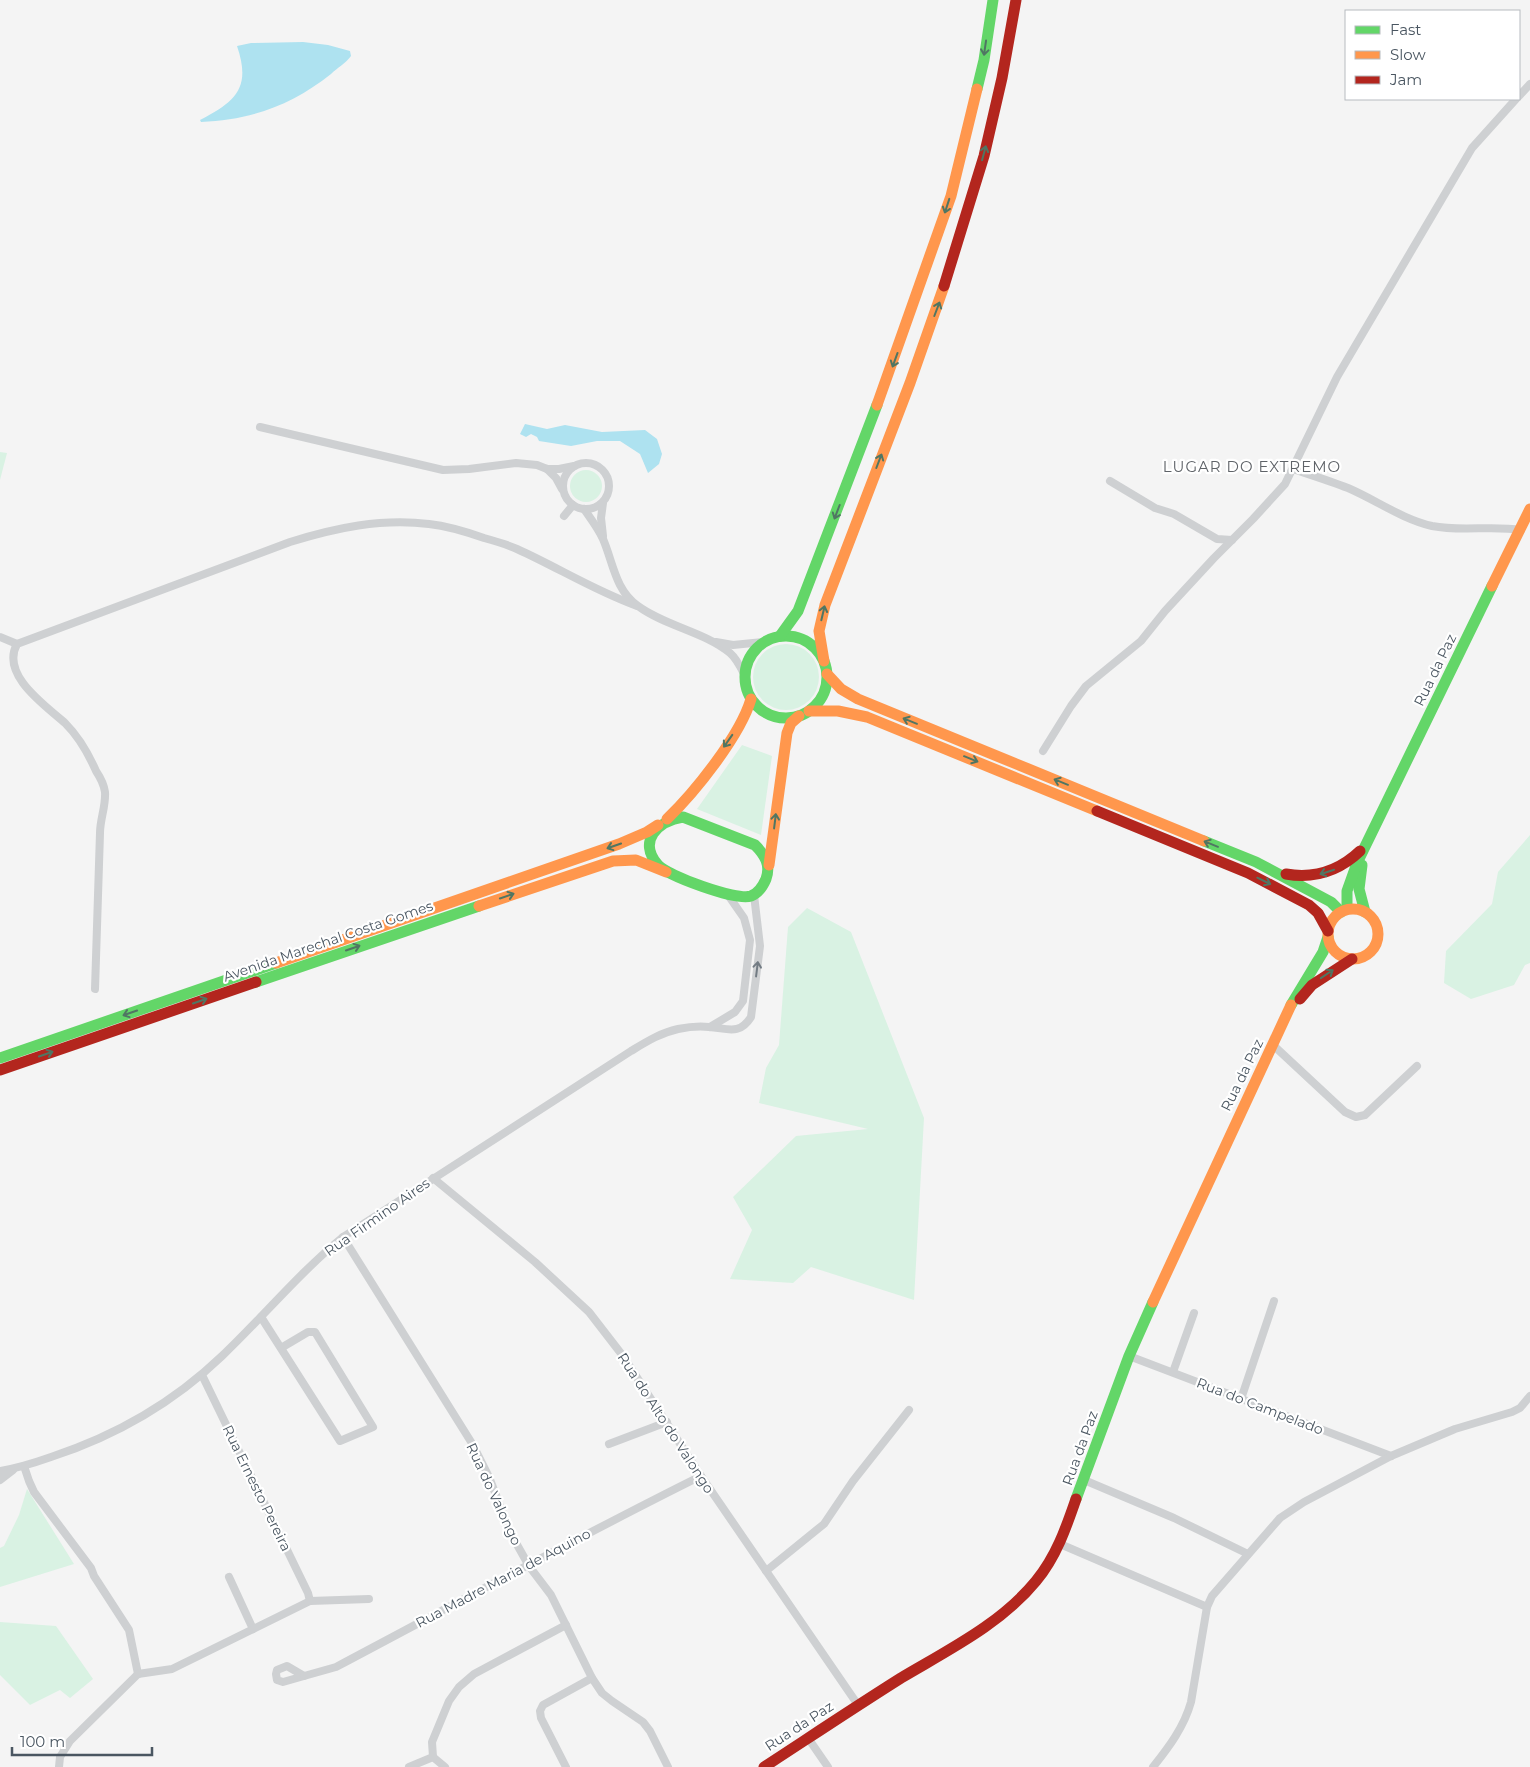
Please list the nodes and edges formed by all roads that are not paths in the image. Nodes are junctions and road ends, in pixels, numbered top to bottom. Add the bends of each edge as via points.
1 (993, 0) edge
2 (1016, 0) edge
3 (1530, 84) edge
4 (1520, 95) edge
5 (1515, 100) edge
6 (260, 427) dead end
7 (574, 466) junction
8 (547, 469) junction
9 (1293, 469) junction
10 (1110, 481) dead end
11 (564, 491) junction
12 (603, 503) junction
13 (573, 505) junction
14 (584, 509) junction
15 (1530, 509) edge
16 (564, 516) dead end
17 (1524, 527) edge
18 (604, 540) junction
19 (1232, 540) junction
20 (637, 606) junction
21 (780, 636) junction
22 (0, 637) edge
23 (712, 642) junction
24 (763, 642) junction
25 (17, 644) junction
26 (824, 661) junction
27 (827, 674) junction
28 (745, 676) junction
29 (751, 699) junction
30 (804, 714) junction
31 (1043, 751) dead end
32 (662, 823) junction
33 (1366, 845) junction
34 (769, 869) junction
35 (1271, 870) junction
36 (666, 872) junction
37 (728, 895) junction
38 (754, 895) junction
39 (1344, 910) junction
40 (1365, 912) junction
41 (1328, 934) junction
42 (1352, 959) junction
43 (95, 989) dead end
44 (1284, 1021) junction
45 (710, 1027) junction
46 (1273, 1045) junction
47 (0, 1058) edge
48 (1417, 1066) dead end
49 (0, 1070) edge
50 (433, 1178) junction
51 (343, 1237) junction
52 (1274, 1301) dead end
53 (1194, 1313) dead end
54 (261, 1317) junction
55 (281, 1348) junction
56 (1129, 1356) junction
57 (1172, 1372) junction
58 (202, 1375) junction
59 (1530, 1396) edge
60 (1241, 1398) junction
61 (909, 1410) dead end
62 (667, 1422) junction
63 (609, 1444) dead end
64 (1391, 1456) junction
65 (24, 1466) junction
66 (15, 1469) junction
67 (0, 1471) edge
68 (701, 1476) junction
69 (0, 1480) edge
70 (1084, 1480) junction
71 (1060, 1544) junction
72 (1248, 1554) junction
73 (529, 1566) junction
74 (766, 1571) junction
75 (229, 1577) dead end
76 (369, 1599) dead end
77 (310, 1601) junction
78 (1207, 1606) junction
79 (566, 1625) junction
80 (253, 1629) junction
81 (138, 1674) junction
82 (304, 1676) dead end
83 (592, 1678) junction
84 (858, 1705) junction
85 (808, 1738) junction
86 (433, 1757) junction
87 (59, 1767) edge
88 (409, 1767) edge
89 (445, 1767) edge
90 (566, 1767) edge
91 (668, 1767) edge
92 (764, 1767) edge
93 (828, 1767) edge
94 (1153, 1767) edge

1 -> 21 main road via 984,60 951,196 921,286 798,611
26 -> 2 main road via 819,631 825,605 944,290 997,104
3 - 4 street
5 - 9 street via 1467,155 1338,377
6 - 8 street via 443,470 516,463
7 - 8 street
7 - 11 street via 564,478
7 - 12 street via 590,463 603,469 610,489
8 - 11 street
9 - 17 street via 1348,488 1412,520 1433,526
9 - 19 street via 1285,484
10 - 19 street via 1217,539
11 - 13 street
12 - 14 street
12 - 18 street
13 - 14 street
13 - 16 street
14 - 18 street
15 - 17 main road, Rua da Paz
17 - 33 main road, Rua da Paz
18 - 20 street via 615,575
19 - 31 street via 1164,611 1141,641 1086,686
20 - 23 street
20 - 25 street via 614,598 515,548 473,534 429,524 376,523 324,531 290,542
21 - 24 main road
21 - 26 main road via 795,636 810,643
22 - 25 street
23 - 24 street via 733,645
23 - 28 street via 731,654
24 - 28 main road via 751,655
25 - 43 street via 8,660 18,683 66,724 83,747 104,789
26 - 27 main road
27 - 30 main road via 825,691 819,702
35 -> 27 main road via 858,699 841,689
28 - 29 main road
29 - 30 main road via 775,717
29 -> 32 main road via 744,720 695,789 682,806
34 -> 30 main road via 787,733 791,723
30 -> 41 main road via 826,710 867,716 1248,873 1309,905 1318,913
32 - 34 main road via 683,817 755,845 763,852
32 - 36 main road via 651,838 651,853 658,866
32 -> 47 main road, Avenida Marechal Costa Gomes via 619,844
33 -> 35 main road via 1351,861 1327,873 1296,877
33 - 39 main road via 1350,881
33 - 40 main road via 1358,884
34 - 38 main road via 766,883
35 - 39 main road
36 - 37 main road, Avenida Marechal Costa Gomes
49 -> 36 main road, Avenida Marechal Costa Gomes via 603,863 640,860
37 - 38 main road, Avenida Marechal Costa Gomes via 744,898
37 - 45 street via 748,929 748,959 740,1007
45 -> 38 street, Rua Firmino Aires via 732,1030 748,1023 752,1017 760,946
39 - 40 main road
39 - 41 main road via 1334,917
40 - 42 main road via 1375,922 1376,942 1368,954
41 - 42 main road via 1330,946 1343,957
41 - 44 main road via 1322,952
44 -> 42 main road via 1312,985
44 - 46 main road, Rua da Paz
45 - 50 street, Rua Firmino Aires via 682,1028 656,1036
46 - 48 street via 1345,1112 1356,1116 1365,1115
46 - 56 main road, Rua da Paz
50 - 51 street, Rua Firmino Aires
50 - 62 street, Rua do Alto do Valongo via 536,1262 589,1312
51 - 54 street, Rua Firmino Aires via 323,1253
51 - 73 street, Rua do Valongo via 473,1445 510,1534
52 - 60 street
53 - 57 street
54 - 55 street
54 - 58 street, Rua Firmino Aires
55 - 55 street via 340,1441 373,1427 315,1332 308,1332
56 - 57 street, Rua do Campelado
56 - 70 main road, Rua da Paz
57 - 60 street, Rua do Campelado
58 - 65 street, Rua Firmino Aires via 130,1424 78,1448
58 - 77 street, Rua Ernesto Pereira
59 - 64 street via 1512,1412 1455,1429
60 - 64 street, Rua do Campelado
61 - 74 street via 824,1524
62 - 63 street
62 - 68 street, Rua do Alto do Valongo
64 - 72 street via 1280,1518
65 - 66 street, Rua Firmino Aires
65 - 81 street via 34,1492 91,1568 123,1620 133,1642
66 - 67 street
66 - 69 street
68 - 73 street, Rua Madre Maria de Aquino
68 - 74 street, Rua do Alto do Valongo
70 - 71 main road, Rua da Paz
70 - 72 street
71 - 78 street
71 - 84 main road, Rua da Paz via 1037,1580 1012,1606 980,1630
72 - 78 street
73 - 79 street, Rua do Valongo
73 - 82 street, Rua Madre Maria de Aquino via 336,1667
74 - 84 street, Rua do Alto do Valongo
75 - 80 street
76 - 77 street
77 - 80 street
78 - 94 street via 1187,1716
79 - 83 street, Rua do Valongo
79 - 86 street via 474,1674 459,1687 448,1700 432,1742
80 - 81 street via 172,1670
81 - 87 street via 70,1742 60,1757
83 - 90 street via 543,1705 540,1711 540,1718
83 - 91 street, Rua do Valongo via 612,1701 643,1722
84 - 85 main road, Rua da Paz
85 - 92 main road, Rua da Paz
85 - 93 street
86 - 88 street
86 - 89 street

